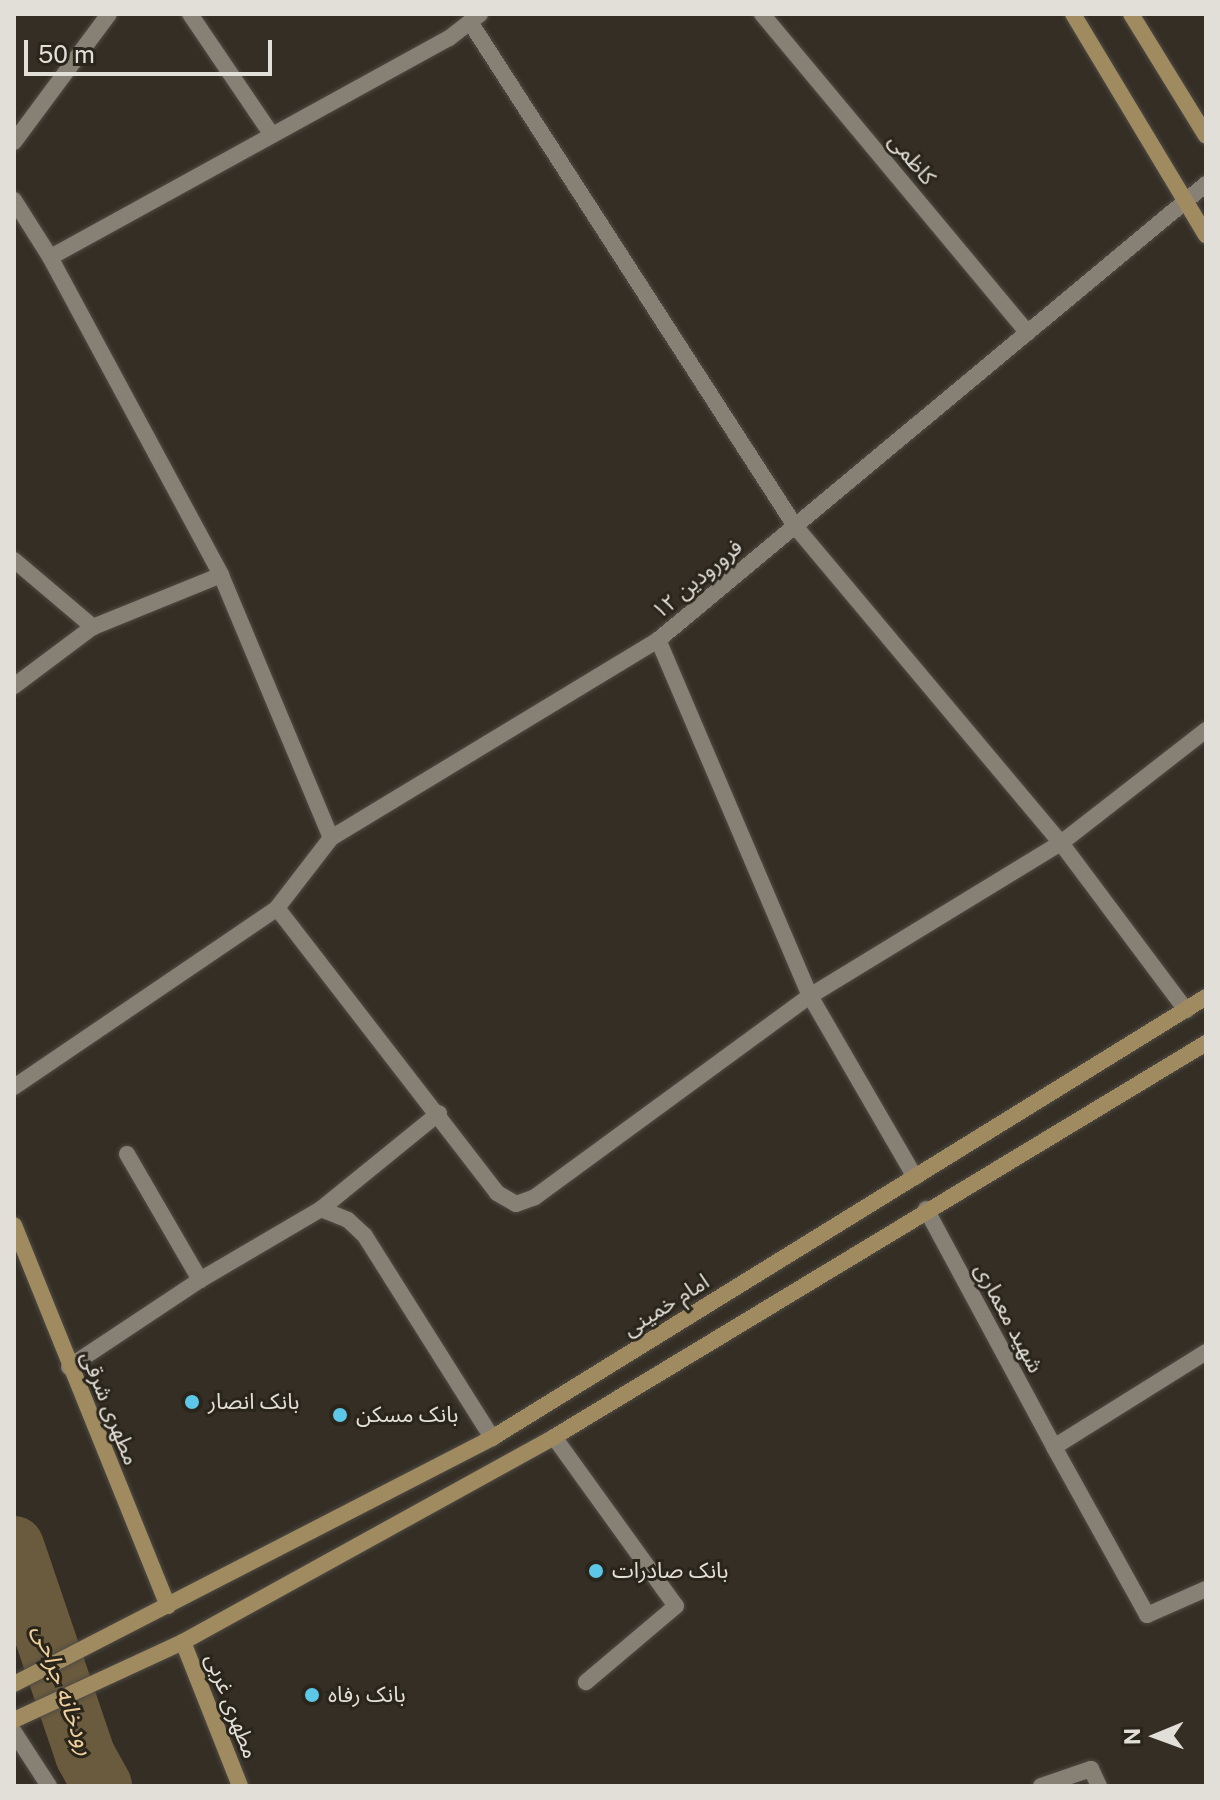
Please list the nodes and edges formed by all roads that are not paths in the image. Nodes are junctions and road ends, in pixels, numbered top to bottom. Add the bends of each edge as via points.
1 (109, 14) edge
2 (190, 14) edge
3 (762, 14) edge
4 (1073, 14) edge
5 (1131, 14) edge
6 (475, 18) edge
7 (272, 135) junction
8 (1206, 136) edge
9 (14, 142) edge
10 (1206, 184) edge
11 (14, 200) edge
12 (1186, 202) junction
13 (1206, 235) edge
14 (50, 257) junction
15 (1028, 333) junction
16 (795, 526) junction
17 (14, 560) edge
18 (221, 575) junction
19 (93, 627) junction
20 (658, 640) junction
21 (14, 686) edge
22 (1206, 730) edge
23 (331, 838) junction
24 (1061, 843) junction
25 (277, 908) junction
26 (810, 996) junction
27 (1206, 997) edge
28 (1186, 1010) junction
29 (1206, 1043) edge
30 (14, 1087) edge
31 (439, 1113) junction
32 (127, 1154) dead end
33 (915, 1177) junction
34 (321, 1209) junction
35 (926, 1209) junction
36 (14, 1225) edge
37 (200, 1280) junction
38 (1206, 1352) edge
39 (69, 1367) junction
40 (554, 1437) junction
41 (492, 1438) junction
42 (1054, 1447) junction
43 (1206, 1589) edge
44 (168, 1606) junction
45 (183, 1642) junction
46 (586, 1682) dead end
47 (17, 1683) edge
48 (14, 1720) edge
49 (14, 1732) edge
50 (49, 1786) edge
51 (240, 1786) edge
52 (1041, 1786) edge
53 (1099, 1786) edge

1 - 9 street
2 - 7 street
3 - 15 street, کاظمی
4 - 12 main road
5 - 8 main road
6 - 7 street
6 - 16 street
7 - 14 street
10 - 12 street, ۱۲ فرورودین
11 - 14 street
12 - 13 main road
12 - 15 street, ۱۲ فرورودین
14 - 18 street
15 - 16 street, ۱۲ فرورودین
16 - 20 street, ۱۲ فرورودین
16 - 24 street
17 - 19 street
18 - 19 street
18 - 23 street
19 - 21 street
20 - 23 street
20 - 26 street, ۱۲ فرورودین
22 - 24 street
23 - 25 street
24 - 26 street
24 - 28 street
25 - 30 street
25 - 31 street
26 - 31 street via 535,1197 516,1204 497,1193
26 - 33 street, ۱۲ فرورودین
27 - 28 main road, امام خمینی
28 - 33 main road, امام خمینی
29 - 35 main road
31 - 34 street
32 - 37 street
33 - 41 main road, امام خمینی
34 - 37 street
34 - 41 street via 348,1220 365,1236
35 - 40 main road
35 - 42 street, شهید معماری
36 - 39 main road, مطهری شرقی
37 - 39 street
38 - 42 street
39 - 44 main road, مطهری شرقی
40 - 45 main road
40 - 46 street via 676,1606
41 - 44 main road, امام خمینی
42 - 43 street, شهید معماری via 1147,1615
44 - 47 main road, امام خمینی
45 - 48 main road
45 - 51 main road, مطهری غربی
49 - 50 street
52 - 53 street via 1091,1769

